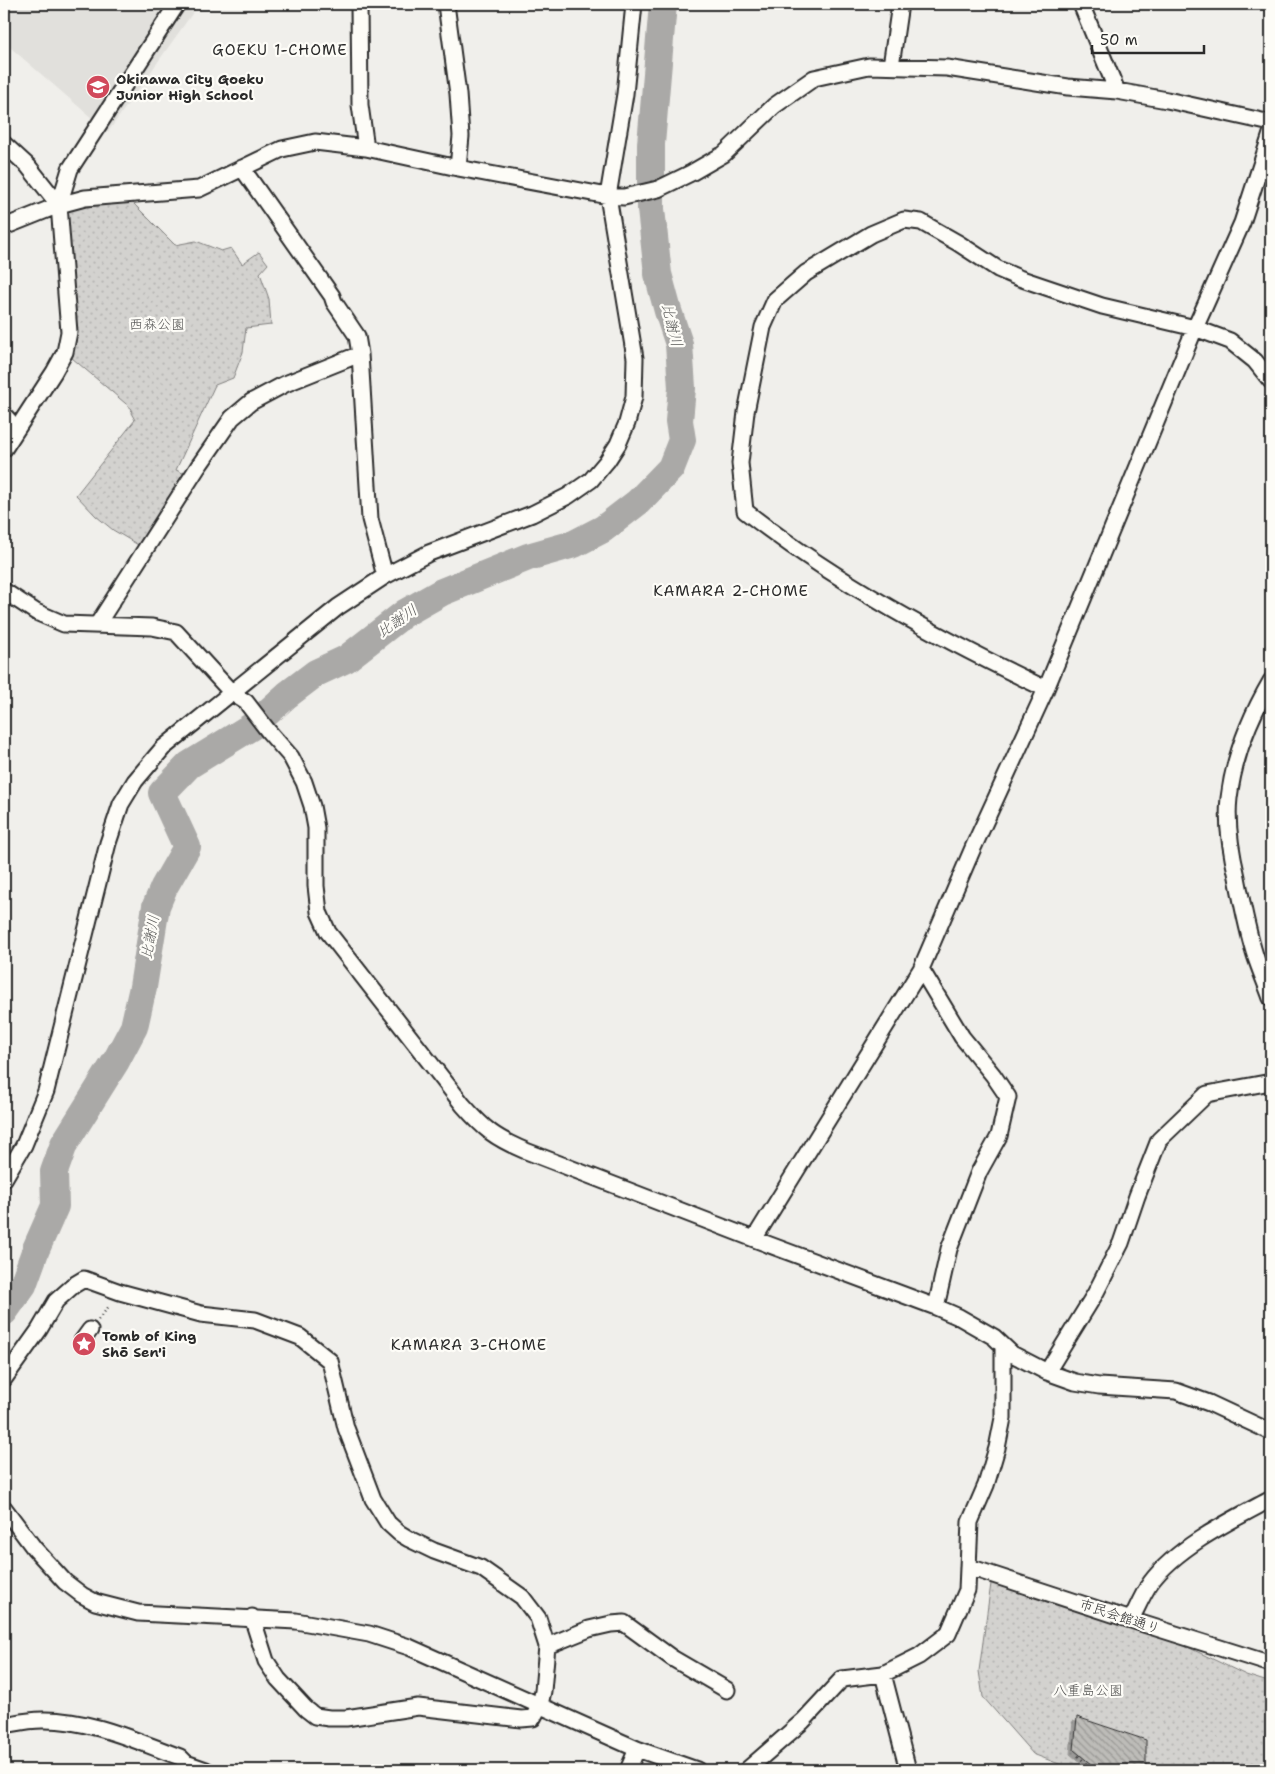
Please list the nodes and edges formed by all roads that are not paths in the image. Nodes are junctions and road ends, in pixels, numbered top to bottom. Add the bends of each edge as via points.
1 (177, 4) edge
2 (359, 4) edge
3 (446, 4) edge
4 (634, 4) edge
5 (900, 4) edge
6 (1081, 4) edge
7 (890, 66) junction
8 (1117, 91) junction
9 (1271, 123) edge
10 (1271, 134) edge
11 (4, 144) edge
12 (366, 148) junction
13 (242, 168) junction
14 (458, 168) junction
15 (608, 196) junction
16 (58, 205) junction
17 (4, 227) edge
18 (1195, 328) junction
19 (360, 354) junction
20 (1271, 380) edge
21 (4, 415) edge
22 (16, 428) junction
23 (4, 449) edge
24 (385, 576) junction
25 (4, 591) edge
26 (97, 625) junction
27 (1271, 681) edge
28 (1046, 689) junction
29 (232, 692) junction
30 (921, 969) junction
31 (1271, 998) edge
32 (1271, 1082) edge
33 (4, 1179) edge
34 (754, 1239) junction
35 (936, 1307) junction
36 (1003, 1346) junction
37 (1047, 1372) junction
38 (4, 1379) edge
39 (1271, 1432) edge
40 (1271, 1499) edge
41 (4, 1508) edge
42 (969, 1567) junction
43 (252, 1617) junction
44 (1131, 1620) junction
45 (547, 1646) junction
46 (1271, 1664) edge
47 (883, 1674) junction
48 (727, 1690) dead end
49 (540, 1705) junction
50 (4, 1725) edge
51 (637, 1749) junction
52 (206, 1770) edge
53 (628, 1770) edge
54 (697, 1770) edge
55 (747, 1770) edge
56 (908, 1770) edge

1 - 16 street via 70,169
2 - 12 street via 360,105
3 - 14 street via 458,94 461,136
4 - 15 street via 625,94
5 - 7 street
6 - 8 street
7 - 8 street via 947,68 1068,87
7 - 15 street via 869,66 814,78 774,106 724,154 691,173 658,189 624,197
8 - 9 street
10 - 18 street via 1242,223
11 - 16 street via 28,166
12 - 13 street via 316,142 282,149
12 - 14 street
13 - 16 street via 199,189 85,198
13 - 19 street via 332,296 357,336
14 - 15 street
15 - 24 street via 635,358 634,397 618,444 590,480 568,496 532,514 429,553
16 - 17 street
16 - 22 street via 69,332 58,366
18 - 20 street via 1230,341 1255,361
18 - 28 street
18 - 28 street via 1102,306 1020,278 998,269 921,222 904,220 871,234 806,273 775,300 763,327 746,412 740,463 745,511 779,538 845,581 975,656
19 - 24 street via 370,519
19 - 26 street via 285,384 251,402 232,418
21 - 22 street
22 - 23 street
24 - 29 street via 338,607
25 - 26 street via 36,612 64,624
26 - 29 street via 152,627 176,632
27 - 31 street via 1245,732 1236,764 1229,799 1229,831 1255,955
28 - 30 street
29 - 33 street via 163,748 135,781 122,804 108,844 46,1091 24,1145
29 - 34 street via 246,702 291,757 304,782 316,828 319,912 328,932 462,1105 482,1126 519,1148
30 - 34 street
30 - 35 street via 962,1037 1008,1097 999,1136 979,1172 949,1249
32 - 37 street via 1207,1094 1158,1140 1121,1243 1096,1294
34 - 35 street
35 - 36 street via 959,1317
36 - 37 street
36 - 42 street via 1003,1418 998,1448 970,1522
37 - 39 street via 1099,1386 1176,1391
38 - 45 street via 56,1301 84,1279 201,1314 255,1320 300,1337 330,1360 346,1428 373,1500 388,1523 409,1539 481,1568 522,1597 538,1618
40 - 44 street via 1220,1526 1168,1564 1150,1583
41 - 43 street via 65,1582 95,1602 138,1613
42 - 44 street, 市民会館通り
42 - 47 street via 967,1590 948,1634 919,1656
43 - 49 street via 369,1634 409,1647
43 - 49 street via 266,1661 278,1679 315,1716 346,1718 418,1707 521,1719 533,1718
44 - 46 street, 市民会館通り
45 - 48 street via 589,1629 624,1623 672,1658
45 - 49 street
47 - 55 street via 842,1679 803,1721
47 - 56 street
49 - 51 street
50 - 52 street via 60,1720 90,1725 180,1757
51 - 53 street
51 - 54 street

